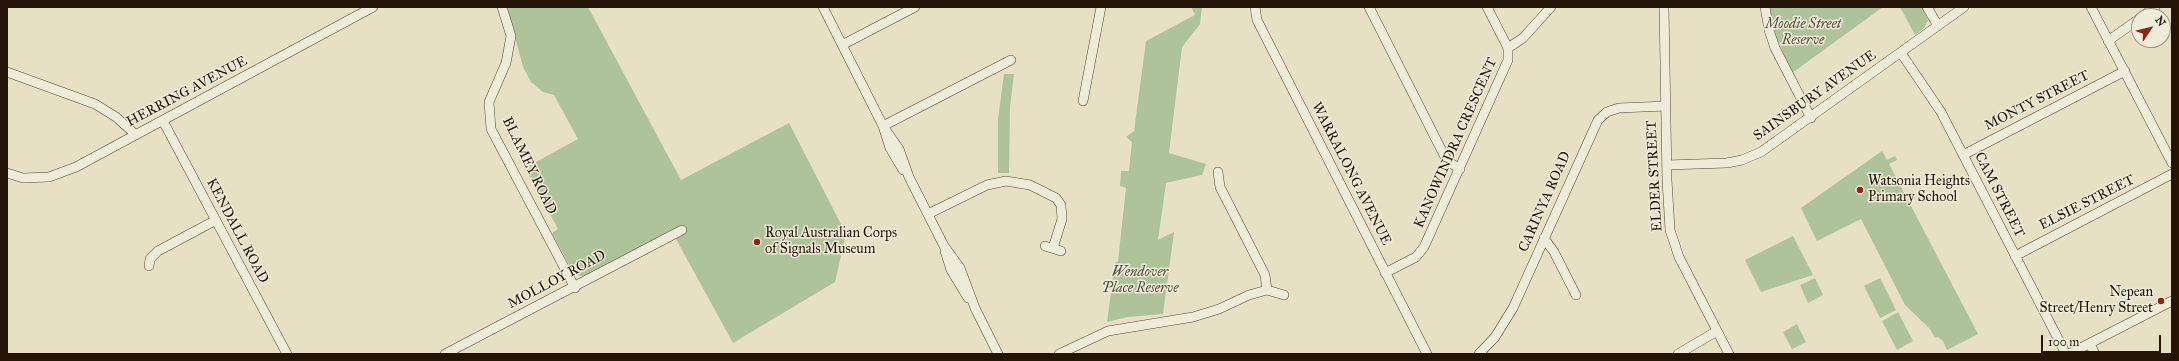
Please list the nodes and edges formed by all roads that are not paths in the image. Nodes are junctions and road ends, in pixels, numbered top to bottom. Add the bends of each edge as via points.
1 (373, 7) edge
2 (502, 7) edge
3 (823, 7) edge
4 (915, 7) edge
5 (1101, 7) edge
6 (1255, 7) edge
7 (1369, 7) edge
8 (1488, 7) edge
9 (1551, 7) edge
10 (1664, 7) edge
11 (1765, 7) edge
12 (1927, 7) edge
13 (1964, 7) edge
14 (2091, 7) edge
15 (2131, 25) edge
16 (1938, 26) junction
17 (2108, 41) junction
18 (842, 45) junction
19 (1508, 48) junction
20 (1901, 53) junction
21 (1011, 60) dead end
22 (2125, 71) junction
23 (7, 72) edge
24 (1083, 101) dead end
25 (1666, 106) junction
26 (1811, 118) junction
27 (163, 121) junction
28 (883, 126) junction
29 (136, 135) junction
30 (1963, 155) junction
31 (2172, 163) edge
32 (1667, 165) junction
33 (1460, 169) junction
34 (1218, 172) dead end
35 (7, 173) edge
36 (2172, 174) edge
37 (928, 214) junction
38 (216, 220) junction
39 (682, 230) dead end
40 (1544, 238) junction
41 (1053, 248) dead end
42 (2015, 256) junction
43 (149, 266) dead end
44 (1386, 273) junction
45 (575, 288) junction
46 (1267, 290) junction
47 (1284, 295) dead end
48 (1576, 295) dead end
49 (2172, 301) edge
50 (1717, 331) junction
51 (2090, 344) junction
52 (997, 351) edge
53 (1426, 353) edge
54 (287, 354) edge
55 (445, 354) edge
56 (1059, 354) edge
57 (1479, 354) edge
58 (1678, 354) edge
59 (1729, 354) edge
60 (2066, 354) edge
61 (2069, 354) edge
62 (2095, 354) edge

1 - 27 street, HERRING AVENUE
2 - 45 street, BLAMEY ROAD via 511,36 504,70 489,102 491,129
3 - 18 street
4 - 18 street
5 - 24 street
6 - 44 street, WARRALONG AVENUE via 1257,20
7 - 33 street via 1444,155
8 - 19 street, KANOWINDRA CRESCENT
9 - 19 street via 1520,41
10 - 25 street, ELDER STREET
11 - 26 street via 1775,48
12 - 16 street
13 - 16 street, SAINSBURY AVENUE
14 - 17 street
15 - 17 street
16 - 20 street, SAINSBURY AVENUE
17 - 22 street
18 - 28 street
19 - 33 street, KANOWINDRA CRESCENT via 1510,56
20 - 26 street, SAINSBURY AVENUE
20 - 30 street, CAM STREET via 1929,92
21 - 28 street
22 - 30 street, MONTY STREET
22 - 31 street
23 - 29 street via 95,104 121,121
25 - 32 street, ELDER STREET
25 - 40 street, CARINYA ROAD via 1619,108 1607,112 1598,120
26 - 32 street, SAINSBURY AVENUE via 1769,148 1742,160 1718,164
27 - 29 street, HERRING AVENUE
27 - 38 street, KENDALL ROAD
28 - 37 street via 893,154 909,177
29 - 35 street, HERRING AVENUE via 49,177 23,178
30 - 42 street, CAM STREET
32 - 50 street, ELDER STREET via 1669,223 1673,244
33 - 44 street, KANOWINDRA CRESCENT via 1422,251
34 - 46 street via 1222,191 1265,275
36 - 42 street, ELSIE STREET
37 - 41 street via 987,185 1006,181 1030,185 1056,198 1061,205 1062,219
37 - 52 street via 959,284 975,308
38 - 43 street via 158,251 150,259
38 - 54 street, KENDALL ROAD
39 - 45 street, MOLLOY ROAD
40 - 48 street
40 - 57 street, CARINYA ROAD via 1508,318
42 - 60 street, CAM STREET
44 - 53 street, WARRALONG AVENUE
45 - 55 street, MOLLOY ROAD
46 - 47 street
46 - 56 street via 1193,317 1108,331
49 - 51 street
50 - 58 street
50 - 59 street, ELDER STREET
51 - 61 street
51 - 62 street

